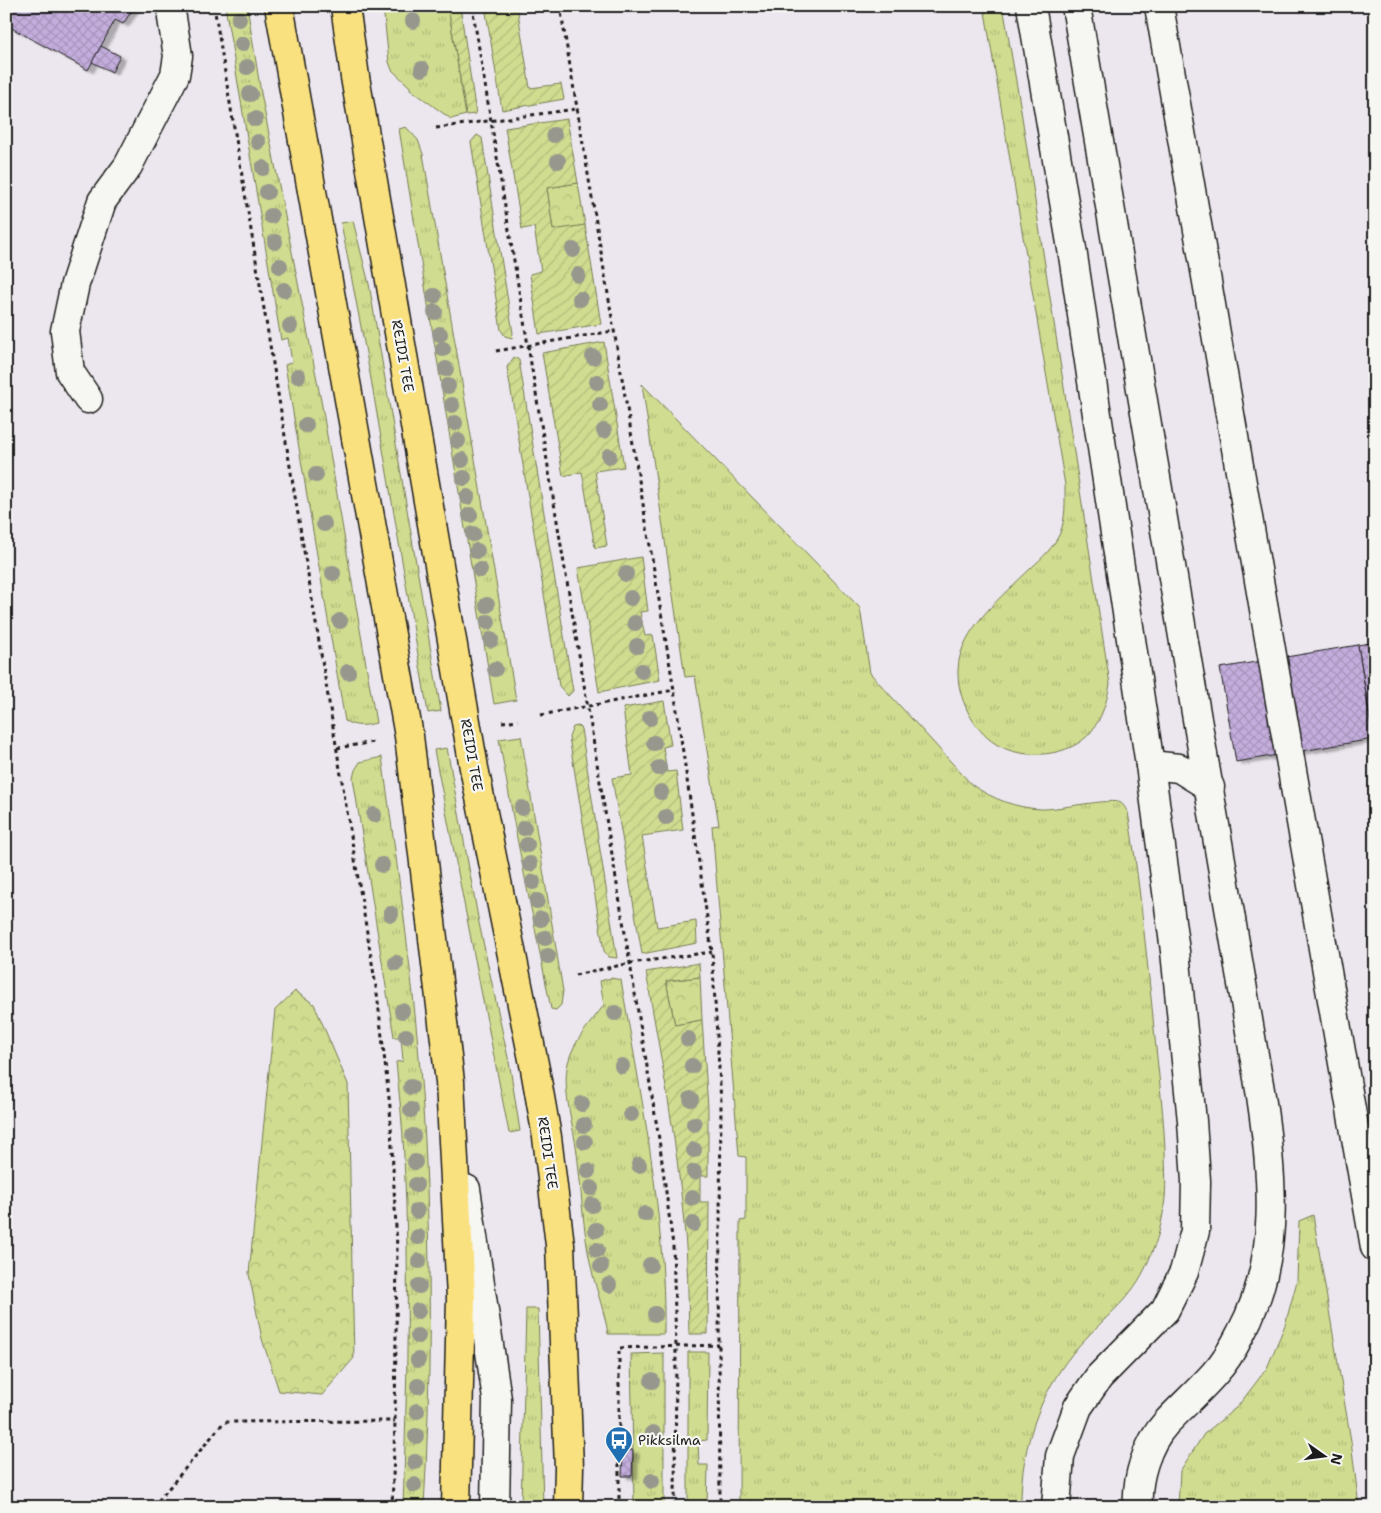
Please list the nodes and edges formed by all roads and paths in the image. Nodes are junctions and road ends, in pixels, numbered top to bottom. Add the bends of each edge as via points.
1 (214, 6) edge
2 (279, 6) edge
3 (346, 6) edge
4 (472, 6) edge
5 (560, 6) edge
6 (1031, 6) edge
7 (1076, 6) edge
8 (1159, 6) edge
9 (172, 18) dead end
10 (576, 109) junction
11 (490, 120) junction
12 (436, 128) dead end
13 (613, 331) junction
14 (528, 346) junction
15 (496, 351) dead end
16 (88, 399) dead end
17 (674, 690) junction
18 (588, 706) junction
19 (540, 715) dead end
20 (518, 720) dead end
21 (494, 724) dead end
22 (382, 741) dead end
23 (337, 748) junction
24 (1150, 765) junction
25 (1210, 787) junction
26 (712, 952) junction
27 (631, 963) junction
28 (575, 975) dead end
29 (450, 1082) junction
30 (1375, 1247) edge
31 (719, 1345) junction
32 (676, 1347) junction
33 (395, 1421) junction
34 (153, 1507) edge
35 (392, 1507) edge
36 (456, 1507) edge
37 (495, 1507) edge
38 (568, 1507) edge
39 (619, 1507) edge
40 (675, 1507) edge
41 (720, 1507) edge
42 (1056, 1507) edge
43 (1138, 1507) edge

1 - 23 path
2 - 29 main road via 409,736
3 - 38 main road, REIDI TEE via 355,77 467,728 547,1137 560,1245
4 - 11 path
5 - 10 path
6 - 24 street via 1072,249
7 - 25 street
8 - 30 street
9 - 16 street via 178,56 176,75 128,166 102,201 75,284 65,332 70,372
10 - 11 path
10 - 13 path
11 - 12 path
11 - 14 path
13 - 14 path
13 - 17 path
14 - 15 path
14 - 18 path
17 - 18 path
17 - 26 path
18 - 19 path
18 - 27 path
20 - 21 path
22 - 23 path
23 - 33 path via 377,993 390,1107 397,1248
24 - 25 street via 1179,768
24 - 42 street via 1175,951 1192,1121 1196,1181 1194,1231 1184,1272 1165,1310 1100,1377 1078,1407 1060,1456
25 - 43 street via 1268,1141 1272,1181 1269,1242 1260,1289 1242,1332 1216,1373 1158,1434 1140,1474
26 - 27 path
26 - 31 path via 722,1102
27 - 28 path
27 - 32 path via 673,1245
29 - 36 main road via 461,1298
29 - 37 street via 497,1400
31 - 32 path
31 - 41 path
32 - 39 path via 619,1348
32 - 40 path
33 - 34 path via 224,1422
33 - 35 path

